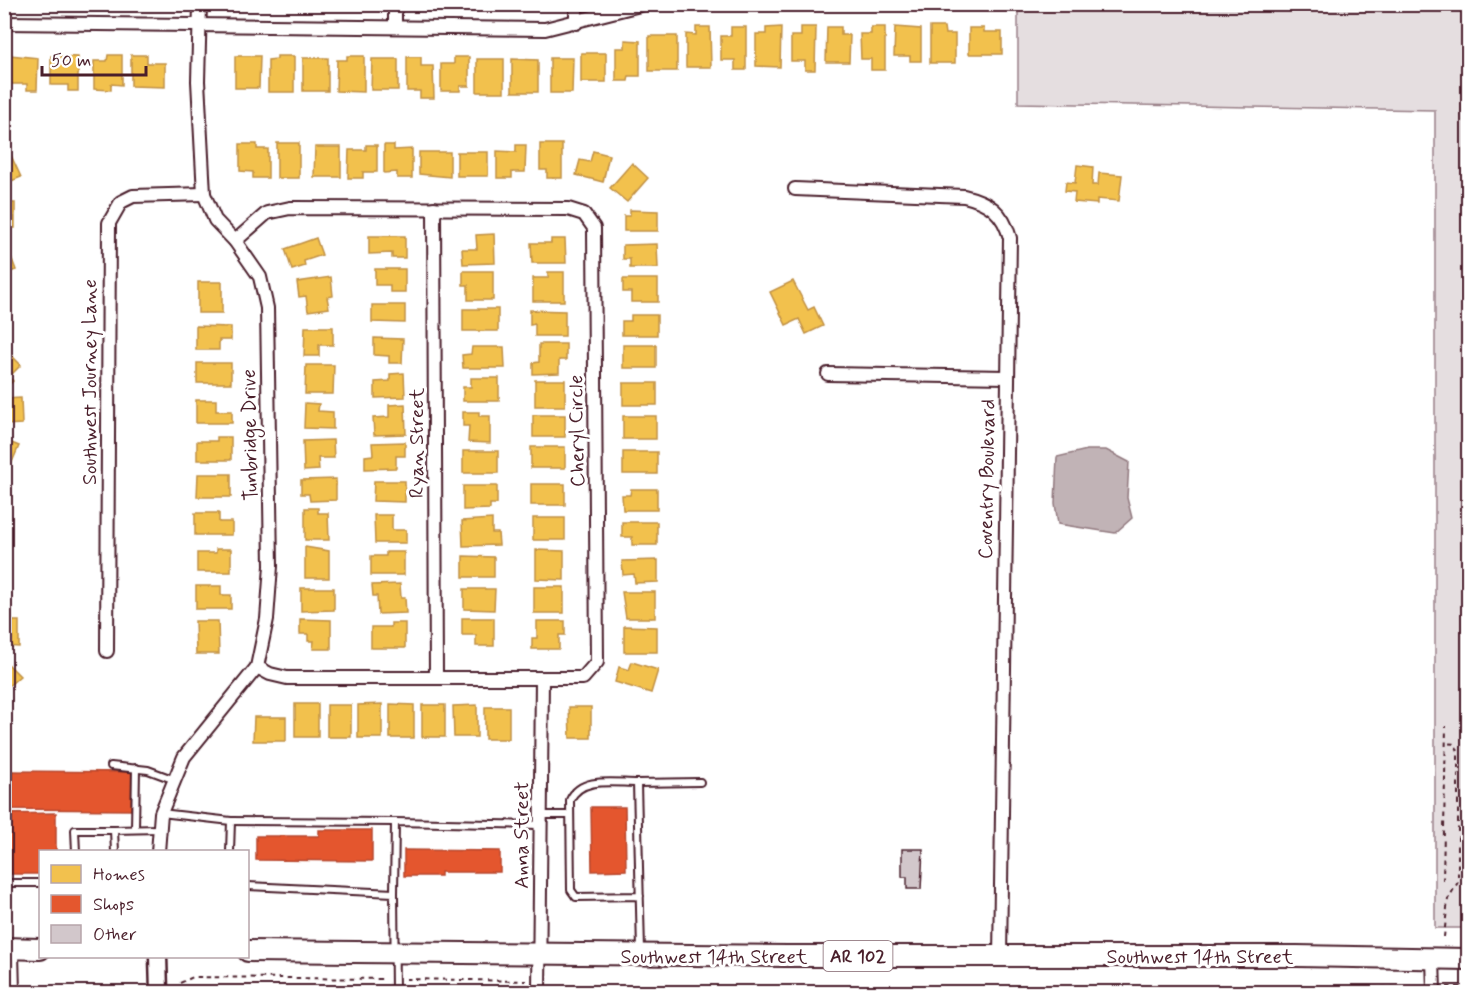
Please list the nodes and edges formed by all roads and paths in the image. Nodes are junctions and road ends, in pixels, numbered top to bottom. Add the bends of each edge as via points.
1 (200, 4) edge
2 (395, 4) edge
3 (576, 4) edge
4 (644, 4) edge
5 (576, 22) junction
6 (4, 23) edge
7 (200, 24) junction
8 (395, 26) junction
9 (795, 189) dead end
10 (204, 194) junction
11 (434, 208) junction
12 (235, 242) junction
13 (828, 374) dead end
14 (1006, 377) junction
15 (107, 651) dead end
16 (257, 667) junction
17 (436, 677) junction
18 (542, 678) junction
19 (1446, 726) dead end
20 (1445, 743) junction
21 (111, 766) dead end
22 (136, 768) junction
23 (175, 780) junction
24 (700, 782) dead end
25 (637, 783) junction
26 (162, 813) junction
27 (570, 815) junction
28 (541, 820) junction
29 (231, 821) junction
30 (395, 822) junction
31 (135, 829) junction
32 (159, 829) junction
33 (114, 830) junction
34 (76, 850) edge
35 (115, 850) edge
36 (159, 850) edge
37 (230, 850) edge
38 (1443, 880) dead end
39 (4, 883) edge
40 (39, 883) edge
41 (249, 886) edge
42 (394, 893) junction
43 (640, 896) junction
44 (1444, 937) dead end
45 (10, 948) edge
46 (39, 949) edge
47 (249, 951) edge
48 (395, 953) junction
49 (539, 954) junction
50 (641, 955) junction
51 (1000, 957) junction
52 (158, 958) edge
53 (1433, 958) junction
54 (1468, 959) edge
55 (382, 979) dead end
56 (409, 980) dead end
57 (1265, 986) dead end
58 (539, 987) edge
59 (1447, 987) dead end
60 (1468, 987) edge
61 (1394, 988) junction
62 (1422, 988) dead end
63 (16, 993) edge
64 (159, 993) edge
65 (180, 993) edge
66 (394, 993) edge
67 (1397, 993) edge
68 (1434, 993) edge

1 - 7 street, Tunbridge Drive
2 - 8 street
3 - 5 street
4 - 5 street
5 - 8 street via 545,29
6 - 7 street
7 - 8 street
7 - 10 street, Tunbridge Drive
9 - 14 street, Coventry Boulevard via 964,196 985,201 997,211 1006,222 1010,238
10 - 12 street, Tunbridge Drive via 215,220
10 - 15 street, Southwest Journey Lane via 133,196 121,202 109,223
11 - 12 street, Cheryl Circle via 290,208 267,213
11 - 17 street, Ryan Street
11 - 18 street, Cheryl Circle via 568,209 584,214 594,228 597,662 583,678
12 - 16 street, Tunbridge Drive via 260,277 267,308 271,566 267,619
13 - 14 street
14 - 51 street, Coventry Boulevard
16 - 17 street, Cheryl Circle via 287,678
16 - 23 street, Tunbridge Drive via 184,758
17 - 18 street, Cheryl Circle
18 - 28 street, Anna Street
19 - 20 path
20 - 38 path
20 - 44 path via 1455,744 1458,751 1458,882 1448,899
21 - 22 lane
22 - 23 lane
22 - 31 lane
23 - 26 street, Tunbridge Drive
24 - 25 lane
25 - 27 lane via 584,784 570,800
25 - 43 lane
26 - 29 lane
26 - 32 street, Tunbridge Drive
27 - 28 lane
27 - 43 lane via 571,890 576,897
28 - 30 lane
28 - 49 street, Anna Street
29 - 30 lane
29 - 37 lane
30 - 42 lane
31 - 32 lane
31 - 33 lane
32 - 36 street, Tunbridge Drive
33 - 34 lane via 75,830
33 - 35 lane
39 - 40 lane
41 - 42 lane
42 - 48 lane
43 - 50 lane
45 - 46 main road
45 - 63 lane
47 - 48 main road, Southwest 14th Street / AR 102
48 - 49 main road, Southwest 14th Street / AR 102
48 - 66 lane
49 - 50 main road, Southwest 14th Street / AR 102
49 - 58 street, Anna Street
50 - 51 main road, Southwest 14th Street / AR 102
51 - 53 main road, Southwest 14th Street / AR 102
52 - 64 street
53 - 54 main road, Southwest 14th Street / AR 102
53 - 68 street
55 - 65 path via 193,977 180,983
56 - 58 path
57 - 61 path
59 - 60 path
61 - 62 path
61 - 67 path

